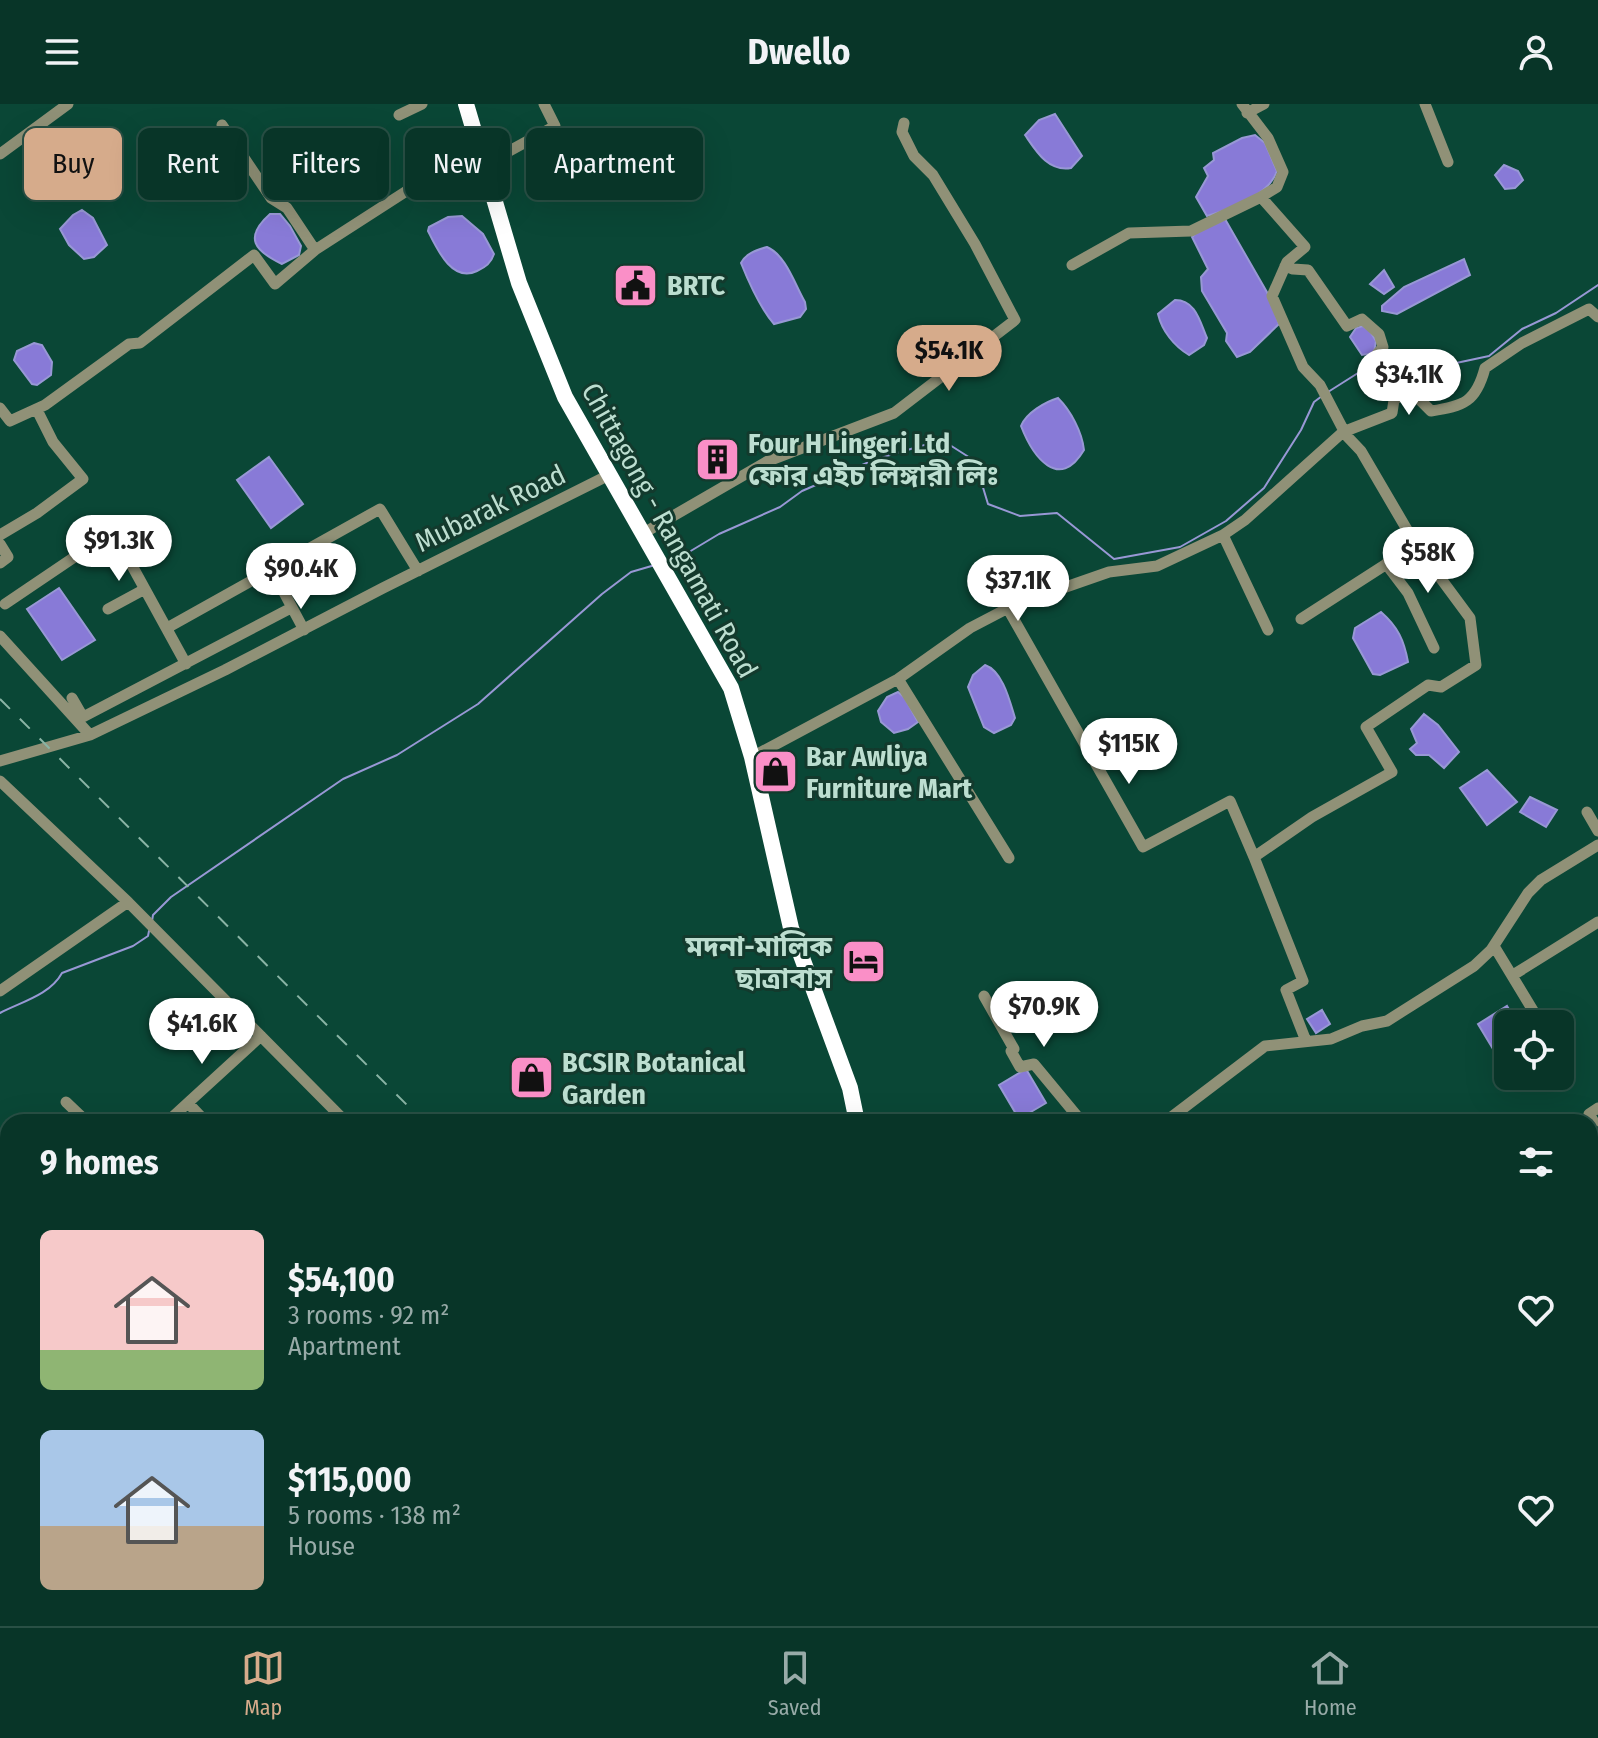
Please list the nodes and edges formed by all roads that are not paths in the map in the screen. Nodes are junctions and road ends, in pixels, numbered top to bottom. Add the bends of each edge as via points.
1 (68, 104) edge
2 (422, 104) edge
3 (466, 104) edge
4 (476, 104) edge
5 (544, 104) edge
6 (1264, 104) edge
7 (1425, 104) edge
8 (1244, 108) edge
9 (399, 115) dead end
10 (904, 123) dead end
11 (222, 125) dead end
12 (473, 128) edge
13 (482, 128) edge
14 (510, 151) edge
15 (0, 154) edge
16 (1448, 162) dead end
17 (405, 192) edge
18 (1261, 197) junction
19 (494, 200) edge
20 (502, 200) edge
21 (315, 250) junction
22 (1072, 265) dead end
23 (1285, 266) junction
24 (1598, 317) edge
25 (1375, 367) dead end
26 (0, 408) edge
27 (37, 410) junction
28 (1344, 432) junction
29 (609, 475) junction
30 (644, 532) junction
31 (0, 535) edge
32 (1223, 535) junction
33 (0, 544) edge
34 (1416, 545) junction
35 (0, 563) edge
36 (1386, 564) junction
37 (272, 570) junction
38 (418, 571) junction
39 (145, 589) junction
40 (5, 604) dead end
41 (291, 608) junction
42 (108, 609) dead end
43 (1008, 609) junction
44 (1301, 619) dead end
45 (167, 628) junction
46 (304, 630) junction
47 (1268, 630) dead end
48 (0, 636) edge
49 (1434, 648) dead end
50 (186, 664) junction
51 (898, 679) junction
52 (72, 698) dead end
53 (90, 735) junction
54 (755, 754) junction
55 (0, 761) edge
56 (0, 781) edge
57 (1587, 812) dead end
58 (1598, 831) edge
59 (1598, 845) edge
60 (1254, 857) junction
61 (1009, 858) dead end
62 (128, 902) junction
63 (1598, 922) edge
64 (1494, 946) junction
65 (1513, 975) junction
66 (0, 991) edge
67 (984, 996) dead end
68 (1533, 1010) edge
69 (261, 1036) junction
70 (1306, 1041) junction
71 (66, 1102) dead end
72 (188, 1103) junction
73 (336, 1112) edge
74 (79, 1114) edge
75 (176, 1114) edge
76 (198, 1114) edge
77 (855, 1114) edge
78 (864, 1114) edge
79 (1075, 1114) edge
80 (1176, 1114) edge

1 - 15 street
2 - 9 street
3 - 12 highway, Chittagong - Rangamati Road
4 - 13 highway, Chittagong - Rangamati Road
5 - 14 street via 555,126
6 - 8 street
7 - 16 street
8 - 18 street via 1268,138 1283,172 1277,187
10 - 30 street via 902,132 914,156 933,175 1015,320 894,413 768,461
11 - 21 street via 271,198 287,208
17 - 21 street
18 - 22 street via 1191,231 1129,233
18 - 23 street via 1305,247
19 - 29 highway, Chittagong - Rangamati Road via 540,338 565,397
20 - 30 highway, Chittagong - Rangamati Road via 545,327
21 - 27 street via 275,284 254,255 140,343 129,344
23 - 25 street via 1308,270 1347,326 1362,319 1379,334 1383,347 1373,359
23 - 28 street via 1272,296 1303,367 1320,385
24 - 28 street via 1589,309 1522,343 1485,368 1480,388 1459,407 1431,411 1418,398 1401,395 1394,400 1392,413
26 - 27 street via 10,421
27 - 31 street via 53,442 83,479
28 - 32 street
28 - 34 street via 1361,451
29 - 30 highway, Chittagong - Rangamati Road
29 - 38 street, Mubarak Road
30 - 54 highway, Chittagong - Rangamati Road via 731,688
32 - 43 street via 1157,566 1109,572
32 - 47 street
33 - 35 street via 8,557
34 - 36 street
34 - 60 street via 1470,618 1476,665 1441,687 1428,685 1366,727 1392,772
36 - 44 street
36 - 49 street via 1408,593
37 - 38 street via 380,509
37 - 41 street
37 - 45 street
38 - 46 street, Mubarak Road
39 - 40 street via 113,531
39 - 42 street
39 - 45 street
41 - 46 street
41 - 50 street
43 - 51 street via 970,628
43 - 60 street via 1143,847 1230,801
45 - 50 street
46 - 53 street, Mubarak Road
48 - 53 street
50 - 52 street via 83,717
51 - 54 street
51 - 61 street
53 - 55 street, Mubarak Road
54 - 77 highway, Chittagong - Rangamati Road via 791,928
54 - 78 highway, Chittagong - Rangamati Road via 806,950 851,1065
56 - 62 street
57 - 58 street
59 - 64 street via 1541,880
60 - 70 street via 1303,981 1286,990
62 - 66 street
62 - 69 street
63 - 65 street
64 - 65 street
64 - 70 street via 1474,966 1387,1021 1331,1039
65 - 68 street
67 - 79 street via 1020,1067 1034,1064
69 - 72 street
69 - 73 street
70 - 80 street via 1265,1046
71 - 74 street
72 - 75 street
72 - 76 street

